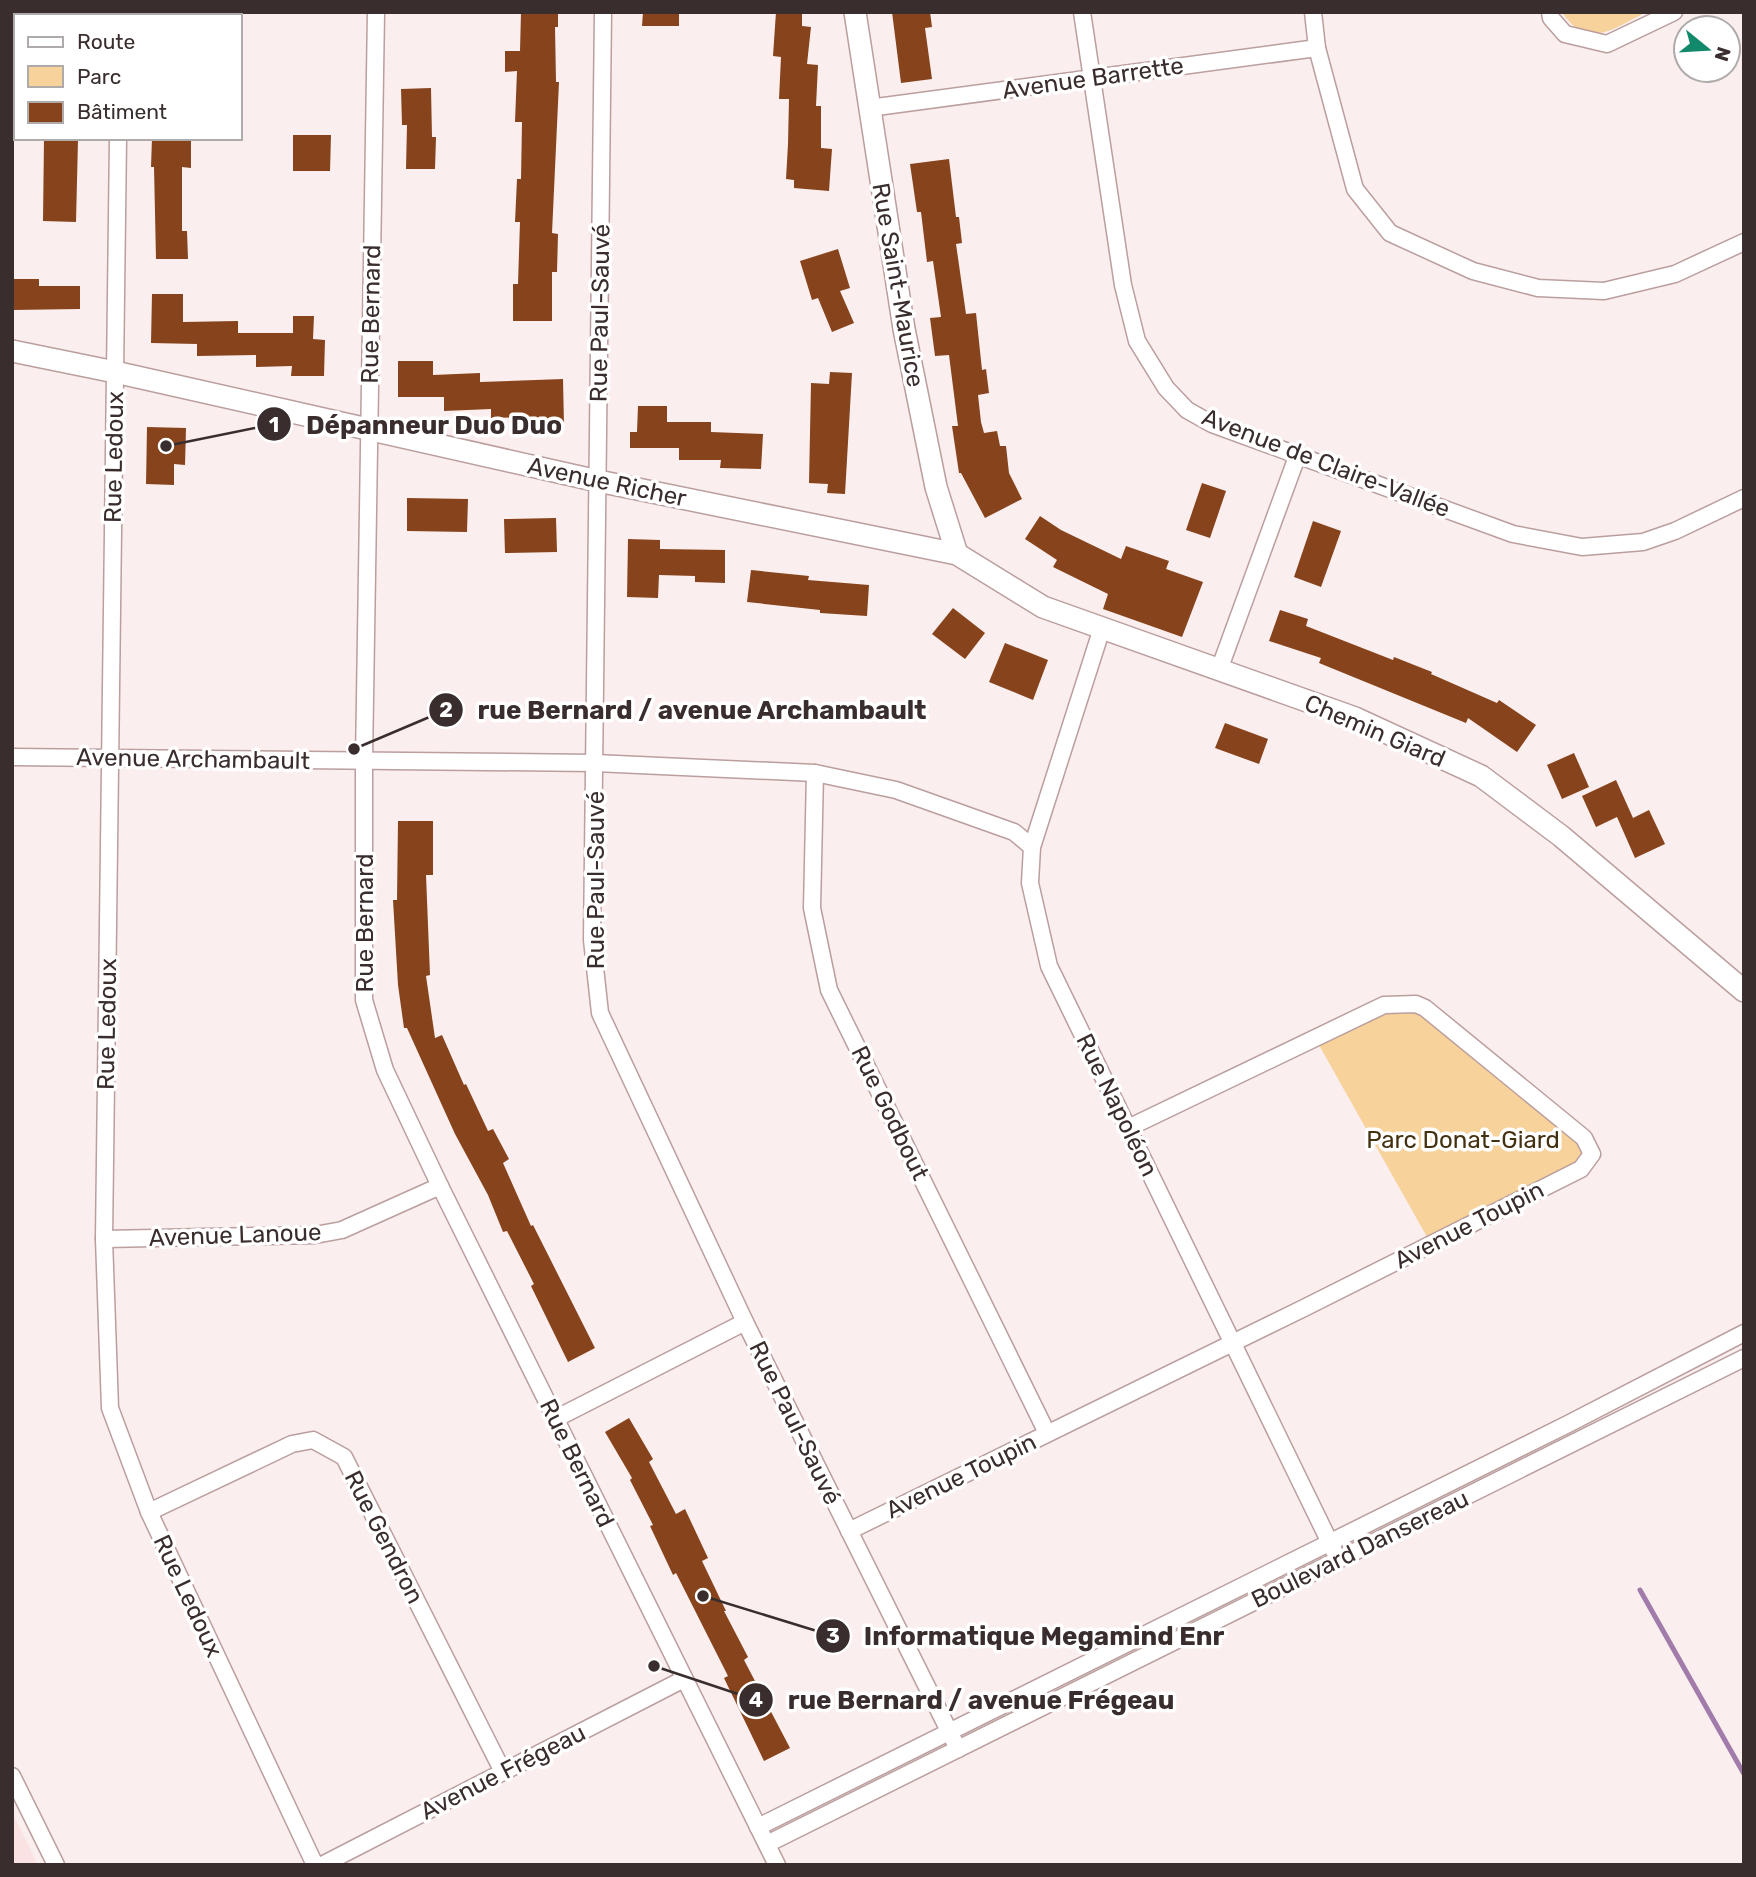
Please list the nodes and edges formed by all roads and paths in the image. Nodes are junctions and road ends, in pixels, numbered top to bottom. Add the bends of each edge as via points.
1 (376, 12) edge
2 (603, 12) edge
3 (855, 12) edge
4 (1082, 12) edge
5 (1313, 12) edge
6 (1550, 12) edge
7 (1674, 12) edge
8 (1317, 48) junction
9 (1091, 79) junction
10 (869, 108) junction
11 (118, 140) edge
12 (1744, 242) edge
13 (12, 351) edge
14 (115, 372) junction
15 (369, 429) junction
16 (1298, 454) junction
17 (598, 481) junction
18 (1744, 498) edge
19 (957, 554) junction
20 (1102, 628) junction
21 (1219, 670) junction
22 (12, 757) edge
23 (110, 758) junction
24 (364, 760) junction
25 (595, 763) junction
26 (815, 773) junction
27 (1032, 847) junction
28 (1744, 991) edge
29 (1128, 1128) junction
30 (440, 1186) junction
31 (104, 1239) junction
32 (745, 1322) junction
33 (1744, 1333) edge
34 (1233, 1342) junction
35 (1744, 1358) edge
36 (555, 1419) junction
37 (1568, 1424) junction
38 (1047, 1433) junction
39 (1577, 1441) junction
40 (149, 1512) junction
41 (849, 1531) junction
42 (1331, 1542) junction
43 (1338, 1560) junction
44 (1181, 1617) junction
45 (1188, 1634) junction
46 (684, 1679) junction
47 (949, 1732) junction
48 (958, 1749) junction
49 (503, 1772) junction
50 (12, 1776) edge
51 (758, 1827) junction
52 (767, 1844) junction
53 (56, 1865) edge
54 (315, 1865) edge
55 (322, 1865) edge
56 (776, 1865) edge

1 - 15 street, Rue Bernard
2 - 17 street, Rue Paul-Sauvé
3 - 10 street, Rue Saint-Maurice
4 - 9 street, Avenue de Claire-Vallée
5 - 8 street
6 - 7 street via 1565,34 1607,44
8 - 9 street, Avenue Barrette
8 - 12 street via 1355,189 1390,233 1473,271 1538,288 1604,291 1675,274
9 - 10 street, Avenue Barrette
9 - 16 street, Avenue de Claire-Vallée via 1123,285 1137,341 1166,388 1187,410 1212,424
10 - 19 street, Rue Saint-Maurice via 904,329 936,488
11 - 14 street, Rue Ledoux
13 - 14 street, Avenue Richer
14 - 15 street, Avenue Richer
14 - 23 street, Rue Ledoux
15 - 17 street, Avenue Richer
15 - 24 street, Rue Bernard
16 - 18 street, Avenue de Claire-Vallée via 1513,534 1582,547 1643,542
16 - 21 street
17 - 19 street, Avenue Richer
17 - 25 street, Rue Paul-Sauvé
19 - 20 street, Chemin Giard via 1043,607
20 - 21 street, Chemin Giard
20 - 27 street, Rue Napoléon
21 - 28 street, Chemin Giard via 1355,718 1481,776 1561,836
22 - 23 street, Avenue Archambault
23 - 24 street, Avenue Archambault
23 - 31 street, Rue Ledoux
24 - 25 street, Avenue Archambault
24 - 30 street, Rue Bernard via 364,1000 385,1070
25 - 26 street, Avenue Archambault
25 - 32 street, Rue Paul-Sauvé via 592,940 600,1013
26 - 27 street, Avenue Archambault via 896,790 1014,832
26 - 38 street, Rue Godbout via 812,908 829,989
27 - 29 street, Rue Napoléon via 1030,883 1049,966
29 - 34 street, Rue Napoléon
29 - 34 street, Avenue Toupin via 1384,1006 1416,1004 1584,1138 1592,1154 1581,1169
30 - 31 street, Avenue Lanoue via 342,1230 315,1235
30 - 36 street, Rue Bernard
31 - 40 street, Rue Ledoux via 110,1408
32 - 36 street
32 - 41 street, Rue Paul-Sauvé
33 - 37 street, Boulevard Dansereau
34 - 38 street, Avenue Toupin
34 - 42 street, Rue Napoléon
35 - 39 street, Boulevard Dansereau
36 - 46 street, Rue Bernard
37 - 39 street
37 - 42 street, Boulevard Dansereau
38 - 41 street, Avenue Toupin
39 - 43 street, Boulevard Dansereau
40 - 49 street, Rue Gendron via 292,1444 313,1440 344,1457
40 - 54 street, Rue Ledoux
41 - 47 street, Rue Paul-Sauvé
42 - 43 street, Rue Napoléon
42 - 44 street, Boulevard Dansereau
43 - 45 street, Boulevard Dansereau
44 - 45 street
44 - 47 street, Boulevard Dansereau
45 - 48 street, Boulevard Dansereau
46 - 49 street, Avenue Frégeau
46 - 51 street, Rue Bernard
47 - 48 street, Rue Paul-Sauvé
47 - 51 street, Boulevard Dansereau
48 - 52 street, Boulevard Dansereau
49 - 55 street, Avenue Frégeau
50 - 53 street
51 - 52 street, Rue Bernard
52 - 56 street, Rue Bernard

